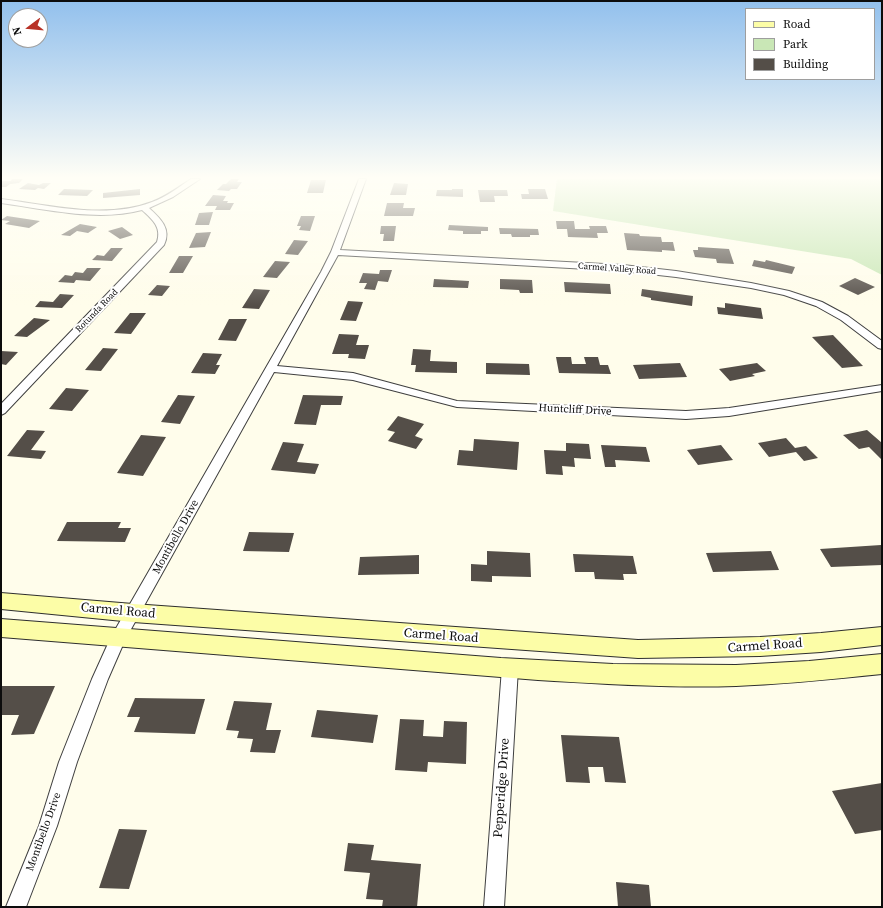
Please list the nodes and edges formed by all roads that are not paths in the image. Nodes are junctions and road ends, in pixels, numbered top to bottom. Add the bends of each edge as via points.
1 (158, 221) edge
2 (346, 221) edge
3 (335, 252) junction
4 (882, 346) edge
5 (270, 369) junction
6 (882, 388) edge
7 (1, 411) edge
8 (1, 601) edge
9 (133, 613) junction
10 (1, 628) edge
11 (882, 636) edge
12 (119, 637) junction
13 (882, 664) edge
14 (510, 668) junction
15 (16, 907) edge
16 (494, 907) edge

1 - 7 street, Rotunda Road via 164,233 161,243
2 - 3 street, Montibello Drive
3 - 4 street, Carmel Valley Road via 631,269 763,287 800,296 830,309
3 - 5 street, Montibello Drive
5 - 6 street, Huntcliff Drive via 363,379 457,404 670,415 729,412
5 - 9 street, Montibello Drive
8 - 9 main road, Carmel Road
9 - 11 main road, Carmel Road via 638,649 719,649
9 - 12 street, Montibello Drive
10 - 12 main road
12 - 14 main road
12 - 15 street, Montibello Drive via 68,762 48,826
13 - 14 main road via 832,670 688,676
14 - 16 street, Pepperidge Drive

